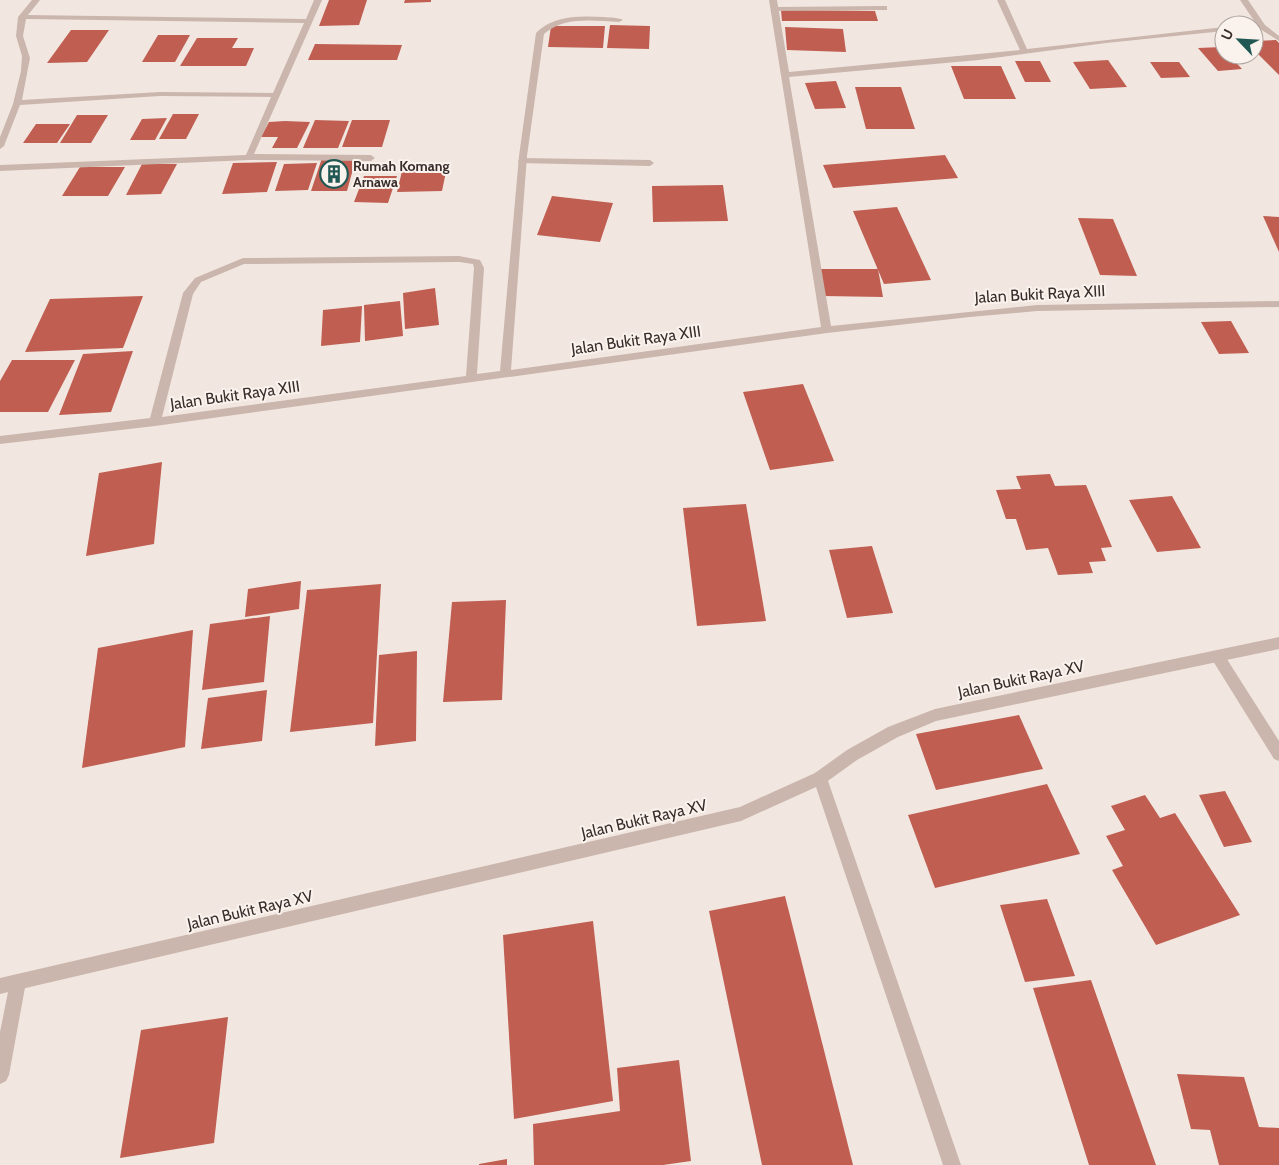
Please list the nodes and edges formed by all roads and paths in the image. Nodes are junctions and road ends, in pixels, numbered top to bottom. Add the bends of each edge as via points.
1 (36, 0) edge
2 (318, 0) edge
3 (773, 0) edge
4 (1001, 0) edge
5 (1244, 0) edge
6 (884, 8) dead end
7 (775, 9) junction
8 (1252, 15) edge
9 (22, 17) junction
10 (619, 20) dead end
11 (308, 21) junction
12 (1264, 30) edge
13 (1214, 31) edge
14 (1279, 39) edge
15 (1026, 52) junction
16 (786, 75) junction
17 (276, 94) junction
18 (19, 103) junction
19 (0, 146) edge
20 (248, 157) junction
21 (371, 158) dead end
22 (522, 161) junction
23 (650, 163) dead end
24 (0, 168) edge
25 (1279, 304) edge
26 (827, 330) junction
27 (505, 374) junction
28 (471, 379) junction
29 (155, 422) junction
30 (0, 440) edge
31 (1279, 644) edge
32 (1218, 657) junction
33 (1279, 754) edge
34 (820, 778) junction
35 (18, 982) junction
36 (0, 986) edge
37 (0, 1075) edge
38 (952, 1165) edge

1 - 9 street
2 - 11 street
3 - 7 street
4 - 15 street
5 - 8 street
6 - 7 street
7 - 16 street
9 - 11 street
9 - 18 street via 19,36 26,58
10 - 22 street via 566,20 554,22 540,33
11 - 17 street
12 - 14 street
13 - 15 street
15 - 16 street
16 - 26 street
17 - 18 street via 160,94
17 - 20 street
18 - 19 street
20 - 21 street
20 - 24 street
22 - 23 street
22 - 27 street
25 - 26 street, Jalan Bukit Raya XIII via 1037,308
26 - 27 street, Jalan Bukit Raya XIII
27 - 28 street, Jalan Bukit Raya XIII
28 - 29 street, Jalan Bukit Raya XIII
28 - 29 street via 477,262 459,259 243,261 198,280 188,293
29 - 30 street, Jalan Bukit Raya XIII
31 - 32 street, Jalan Bukit Raya XV
32 - 33 street
32 - 34 street, Jalan Bukit Raya XV via 935,715 893,732
34 - 35 street, Jalan Bukit Raya XV via 741,814
34 - 38 street
35 - 36 street, Jalan Bukit Raya XV
35 - 37 street

